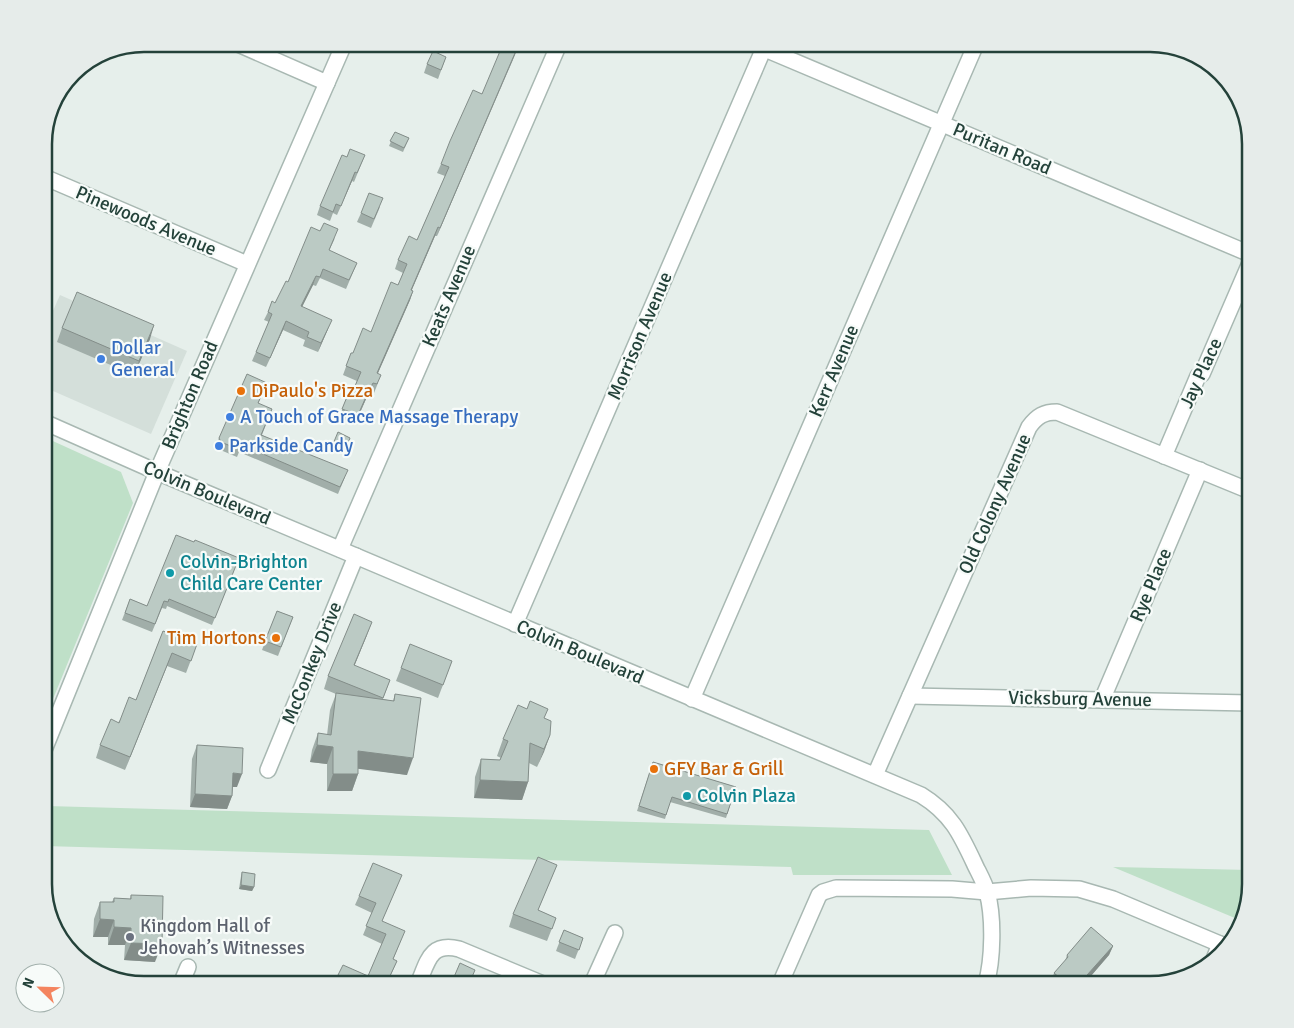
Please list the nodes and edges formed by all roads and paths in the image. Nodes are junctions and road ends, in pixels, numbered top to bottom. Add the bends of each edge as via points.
1 (256, 52) edge
2 (341, 52) edge
3 (556, 52) edge
4 (756, 52) edge
5 (773, 52) edge
6 (972, 52) edge
7 (327, 83) junction
8 (941, 123) junction
9 (53, 181) edge
10 (1242, 251) edge
11 (247, 264) junction
12 (1242, 282) edge
13 (53, 426) edge
14 (1164, 456) junction
15 (1200, 470) junction
16 (157, 472) junction
17 (1242, 488) edge
18 (340, 549) junction
19 (356, 556) junction
20 (515, 624) junction
21 (910, 696) junction
22 (692, 699) junction
23 (1102, 700) junction
24 (1242, 702) edge
25 (53, 728) edge
26 (268, 770) dead end
27 (874, 775) junction
28 (987, 892) junction
29 (615, 933) dead end
30 (1219, 943) edge
31 (188, 967) dead end
32 (184, 976) edge
33 (421, 976) edge
34 (524, 976) edge
35 (596, 976) edge
36 (783, 976) edge
37 (987, 976) edge

1 - 7 street
2 - 7 street, Brighton Road
3 - 18 street, Keats Avenue
4 - 20 street, Morrison Avenue
5 - 8 street, Puritan Road
6 - 8 street, Kerr Avenue
7 - 11 street, Brighton Road
8 - 10 street, Puritan Road
8 - 22 street, Kerr Avenue
9 - 11 street, Pinewoods Avenue
11 - 16 street, Brighton Road
12 - 14 street, Jay Place
13 - 16 street, Colvin Boulevard
14 - 15 street, Old Colony Avenue
14 - 21 street, Old Colony Avenue via 1058,412 1049,412 1034,420
15 - 17 street, Old Colony Avenue
15 - 23 street, Rye Place
16 - 18 street, Colvin Boulevard
16 - 25 street, Brighton Road
18 - 19 street, Colvin Boulevard
19 - 20 street, Colvin Boulevard
19 - 26 street, McConkey Drive
20 - 22 street, Colvin Boulevard
21 - 23 street, Vicksburg Avenue
21 - 27 street, Old Colony Avenue
22 - 27 street, Colvin Boulevard
23 - 24 street, Vicksburg Avenue
27 - 28 street, Colvin Boulevard via 921,795 946,813 962,836
28 - 30 street via 1031,888 1079,889 1112,899
28 - 36 street via 836,888 823,892 813,906
28 - 37 street, Colvin Boulevard via 992,945
29 - 35 street
31 - 32 street
33 - 34 street via 434,951 449,947

